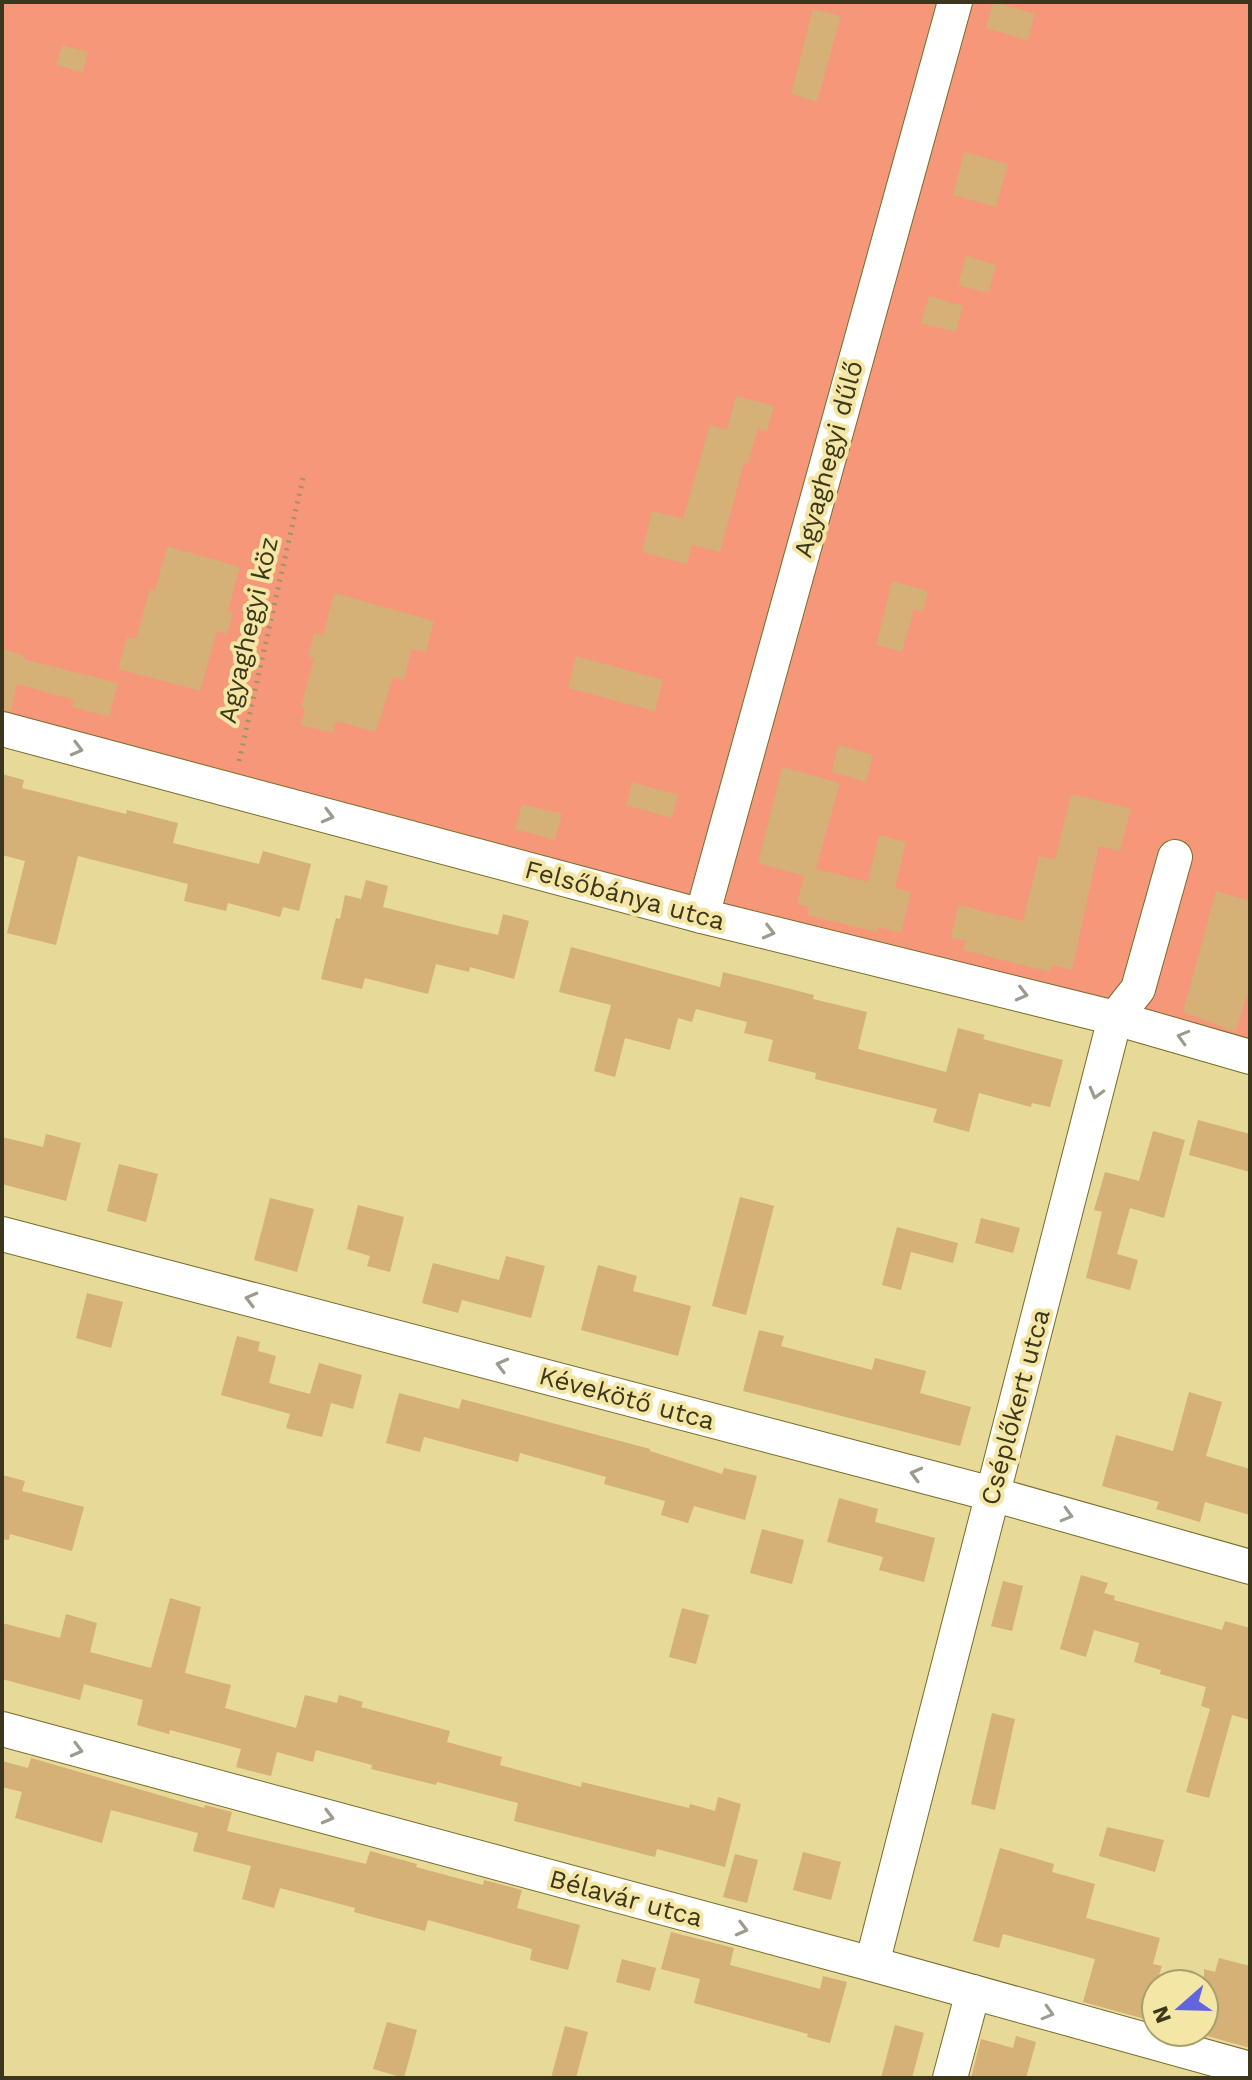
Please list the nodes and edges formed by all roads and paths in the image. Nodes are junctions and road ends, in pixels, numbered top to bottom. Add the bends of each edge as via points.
1 (955, 2) edge
2 (303, 478) dead end
3 (2, 729) edge
4 (232, 791) junction
5 (1175, 857) dead end
6 (702, 916) junction
7 (1115, 1018) junction
8 (1250, 1057) edge
9 (2, 1234) edge
10 (992, 1494) junction
11 (1250, 1567) edge
12 (2, 1729) edge
13 (872, 1964) junction
14 (973, 1992) junction
15 (1250, 2069) edge
16 (950, 2078) edge

1 - 6 street, Agyaghegyi dűlő
2 - 4 path, Agyaghegyi köz
3 -> 4 street, Felsőbánya utca
4 -> 6 street, Felsőbánya utca
5 - 7 street, Cséplőkert utca via 1138,989
6 -> 7 street, Felsőbánya utca
8 -> 7 street, Felsőbánya utca
7 -> 10 street, Cséplőkert utca
10 -> 9 street, Kévekötő utca
10 -> 11 street, Kévekötő utca
10 - 13 street, Cséplőkert utca
12 -> 13 street, Bélavár utca
13 - 14 street, Bélavár utca
14 -> 15 street, Bélavár utca
14 - 16 street

